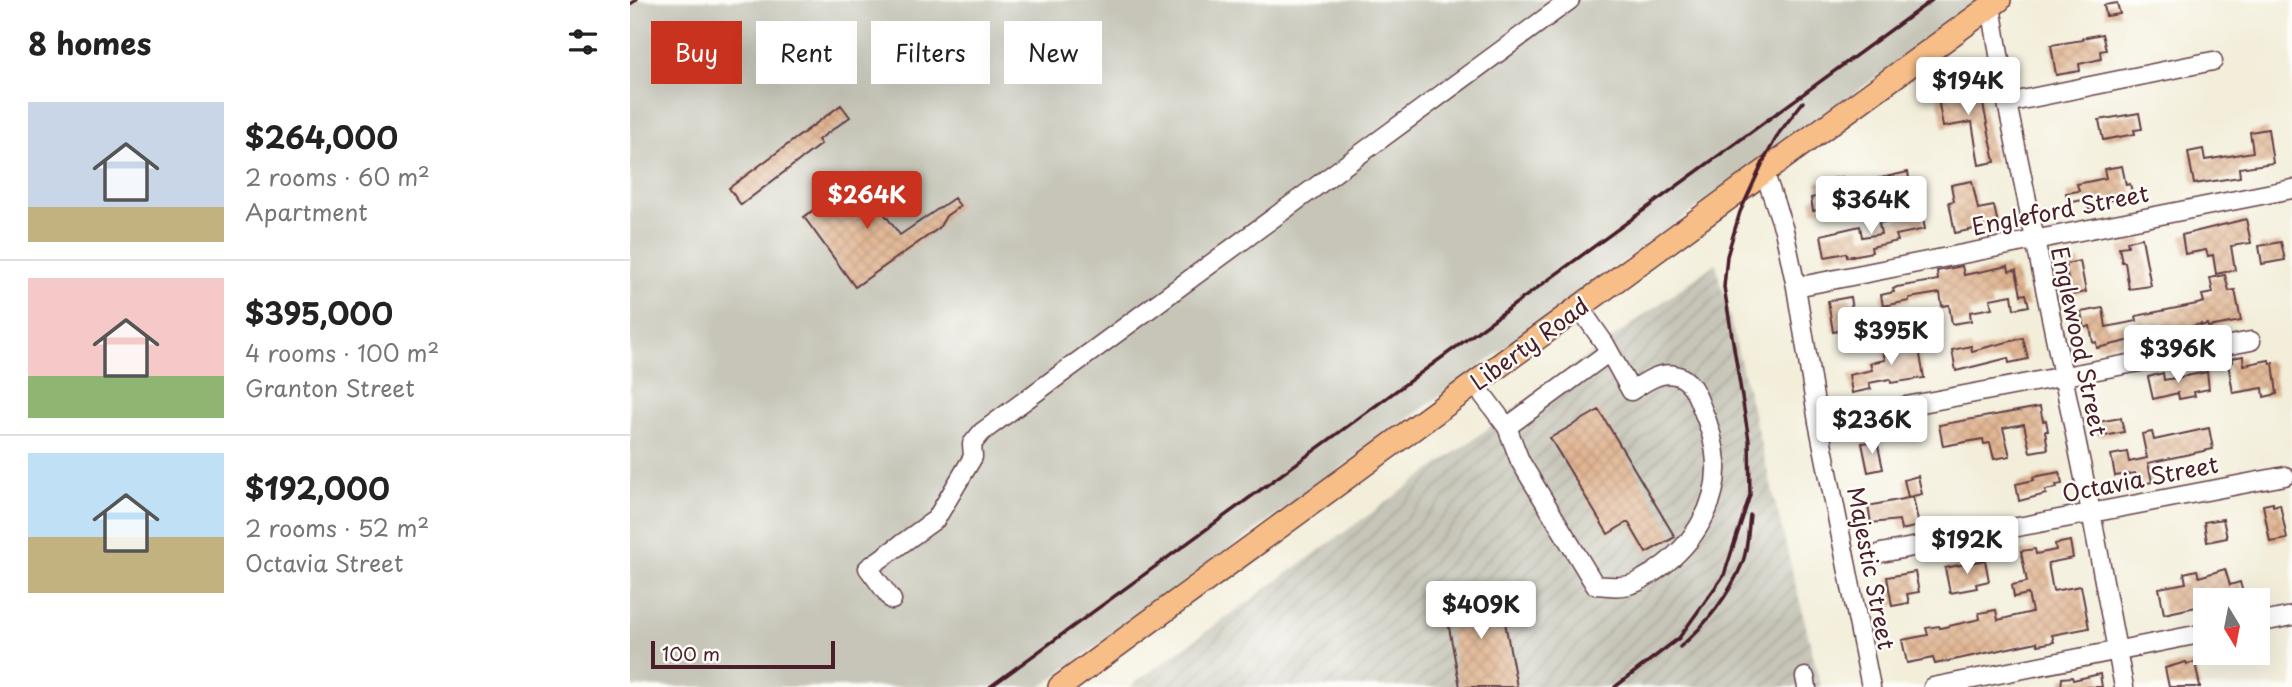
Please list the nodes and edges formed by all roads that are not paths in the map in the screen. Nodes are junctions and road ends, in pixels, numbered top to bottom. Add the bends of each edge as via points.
1 (1570, 0) edge
2 (1995, 3) edge
3 (2213, 61) dead end
4 (2007, 103) junction
5 (1764, 171) junction
6 (2292, 188) edge
7 (2033, 239) junction
8 (1796, 287) junction
9 (1578, 307) junction
10 (2251, 341) dead end
11 (1609, 352) junction
12 (2064, 377) junction
13 (1474, 383) junction
14 (1853, 416) dead end
15 (1507, 427) junction
16 (2285, 476) dead end
17 (2091, 512) junction
18 (1881, 553) dead end
19 (892, 600) dead end
20 (2292, 616) edge
21 (2270, 621) edge
22 (2193, 635) edge
23 (2116, 650) junction
24 (1060, 687) edge
25 (1871, 687) edge
26 (1933, 687) edge
27 (2124, 687) edge

1 - 19 street via 982,432 972,444 973,457 936,519 868,568
2 - 4 street, Englewood Street
2 - 5 main road, Liberty Road
3 - 4 street
4 - 7 street, Englewood Street
5 - 8 street, Majestic Street via 1784,230
5 - 9 main road, Liberty Road
6 - 7 street, Engleford Street
7 - 8 street, Engleford Street
7 - 12 street, Englewood Street
8 - 25 street, Majestic Street
9 - 11 street
9 - 13 main road, Liberty Road
10 - 12 street
11 - 15 street
11 - 15 street via 1631,391 1660,374 1686,379 1711,429 1716,463 1710,505 1687,544 1666,564 1633,584 1595,585 1520,461
12 - 14 street
12 - 17 street, Englewood Street
13 - 15 street
13 - 24 main road, Liberty Road
16 - 17 street, Octavia Street
17 - 18 street, Octavia Street
17 - 23 street, Englewood Street
20 - 21 street
22 - 23 street
23 - 26 street
23 - 27 street, Englewood Street

